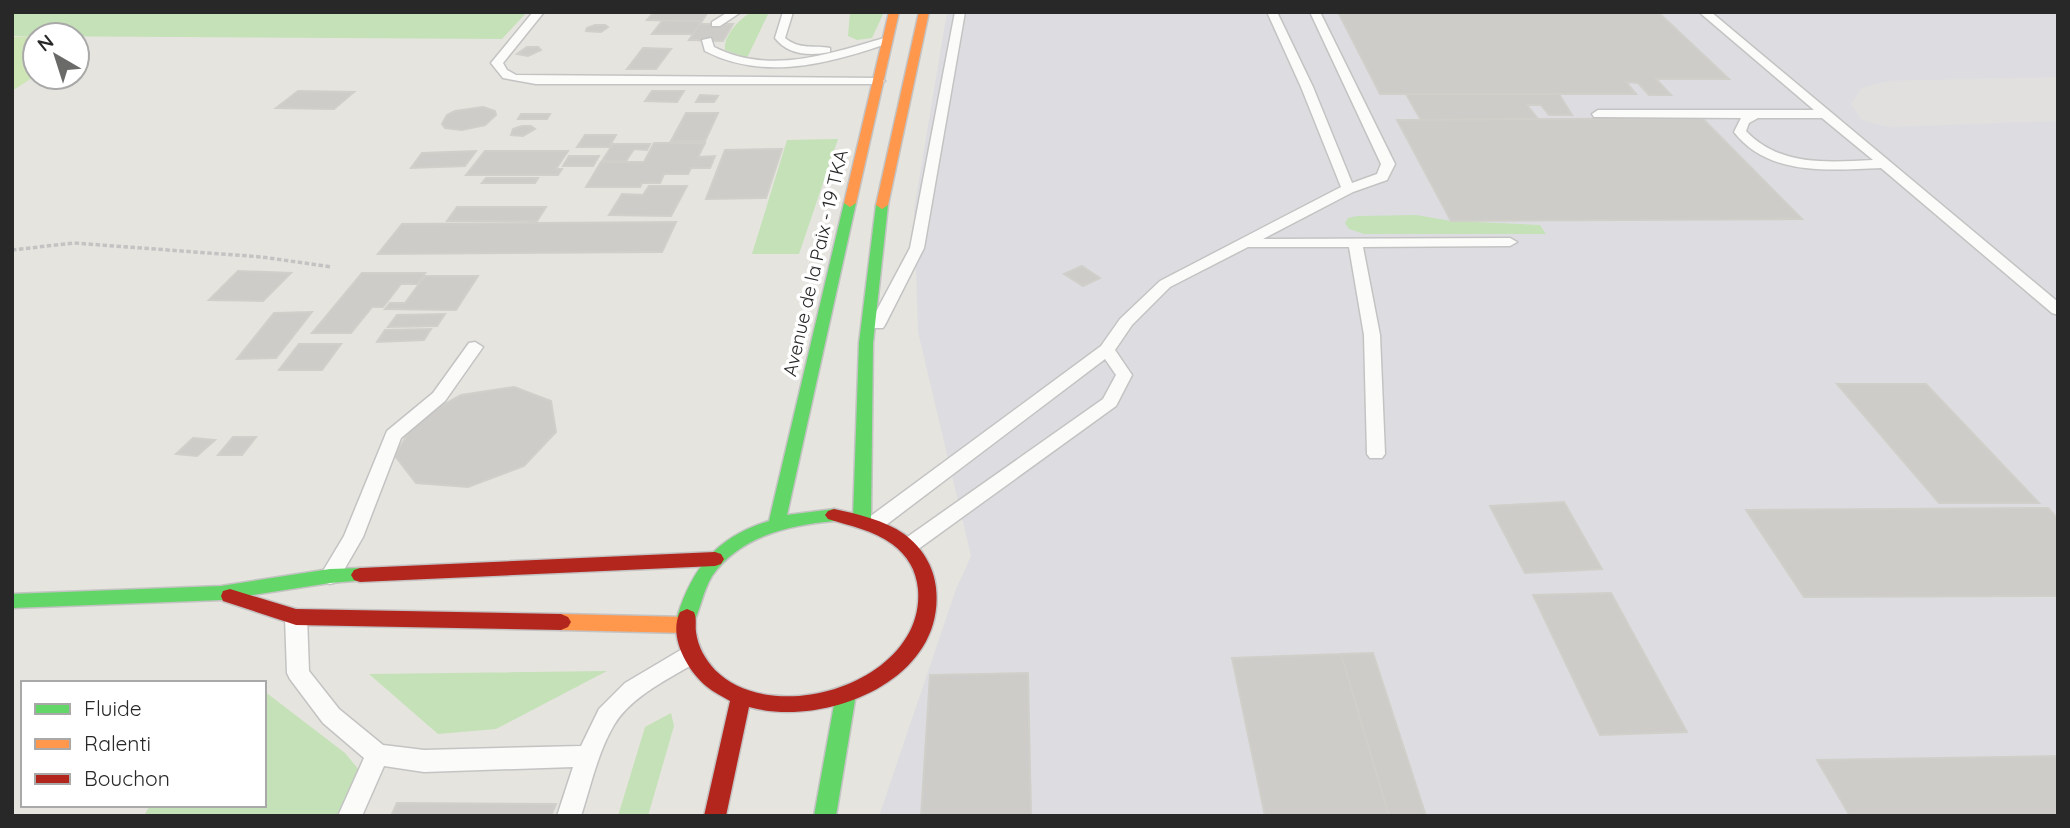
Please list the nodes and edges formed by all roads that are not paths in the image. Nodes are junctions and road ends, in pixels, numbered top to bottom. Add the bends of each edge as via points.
1 (539, 12) edge
2 (736, 12) edge
3 (788, 12) edge
4 (894, 12) edge
5 (924, 12) edge
6 (960, 12) edge
7 (1272, 12) edge
8 (1315, 12) edge
9 (1704, 12) edge
10 (716, 24) dead end
11 (707, 40) dead end
12 (888, 40) junction
13 (858, 51) junction
14 (879, 81) junction
15 (1598, 114) dead end
16 (1755, 114) junction
17 (1824, 114) junction
18 (1884, 164) junction
19 (1348, 189) junction
20 (1355, 242) junction
21 (1510, 242) dead end
22 (1247, 243) junction
23 (2058, 310) edge
24 (866, 343) junction
25 (475, 347) dead end
26 (1107, 350) junction
27 (1376, 454) dead end
28 (868, 521) junction
29 (776, 522) junction
30 (910, 545) junction
31 (715, 559) junction
32 (330, 576) junction
33 (221, 593) junction
34 (12, 601) edge
35 (296, 617) junction
36 (685, 625) junction
37 (692, 654) junction
38 (846, 694) junction
39 (741, 696) junction
40 (377, 755) junction
41 (588, 756) junction
42 (351, 816) edge
43 (569, 816) edge
44 (715, 816) edge
45 (825, 816) edge

1 - 14 lane via 497,63 506,76 536,81
2 - 10 lane
3 - 13 lane via 780,38 788,46
4 - 12 main road, Avenue de la Paix - 19 TKA
5 - 24 main road via 883,195
6 - 24 lane via 917,248
7 - 19 lane
8 - 19 lane via 1388,164 1382,177
9 - 17 lane
11 - 13 lane via 709,49 721,57 748,63 805,61
12 - 13 lane
12 - 14 main road, Avenue de la Paix - 19 TKA
14 - 29 main road, Avenue de la Paix - 19 TKA
15 - 16 lane
16 - 17 lane
16 - 18 lane via 1744,121 1740,132 1762,151 1814,164
17 - 18 lane
18 - 23 lane
19 - 22 lane
20 - 21 lane
20 - 22 lane
20 - 27 lane via 1372,335
22 - 26 lane via 1166,284 1126,322
24 - 28 main road
25 - 32 lane via 439,397 393,435 353,537
26 - 28 lane
26 - 30 lane via 1124,375 1111,402
28 - 29 main road via 834,515
28 - 30 main road
29 - 31 main road via 743,537
30 - 38 main road via 927,573 929,606 916,640 887,671
31 - 32 main road
31 - 36 main road via 693,590
32 - 33 main road
33 - 34 main road
33 - 35 main road
35 - 36 main road
35 - 40 lane via 298,673 331,716
36 - 37 main road
37 - 39 main road via 710,679
37 - 41 lane via 634,690 607,716
38 - 39 main road via 810,703 774,704
38 - 45 main road
39 - 44 main road
40 - 41 lane via 424,761
40 - 42 lane
41 - 43 lane

